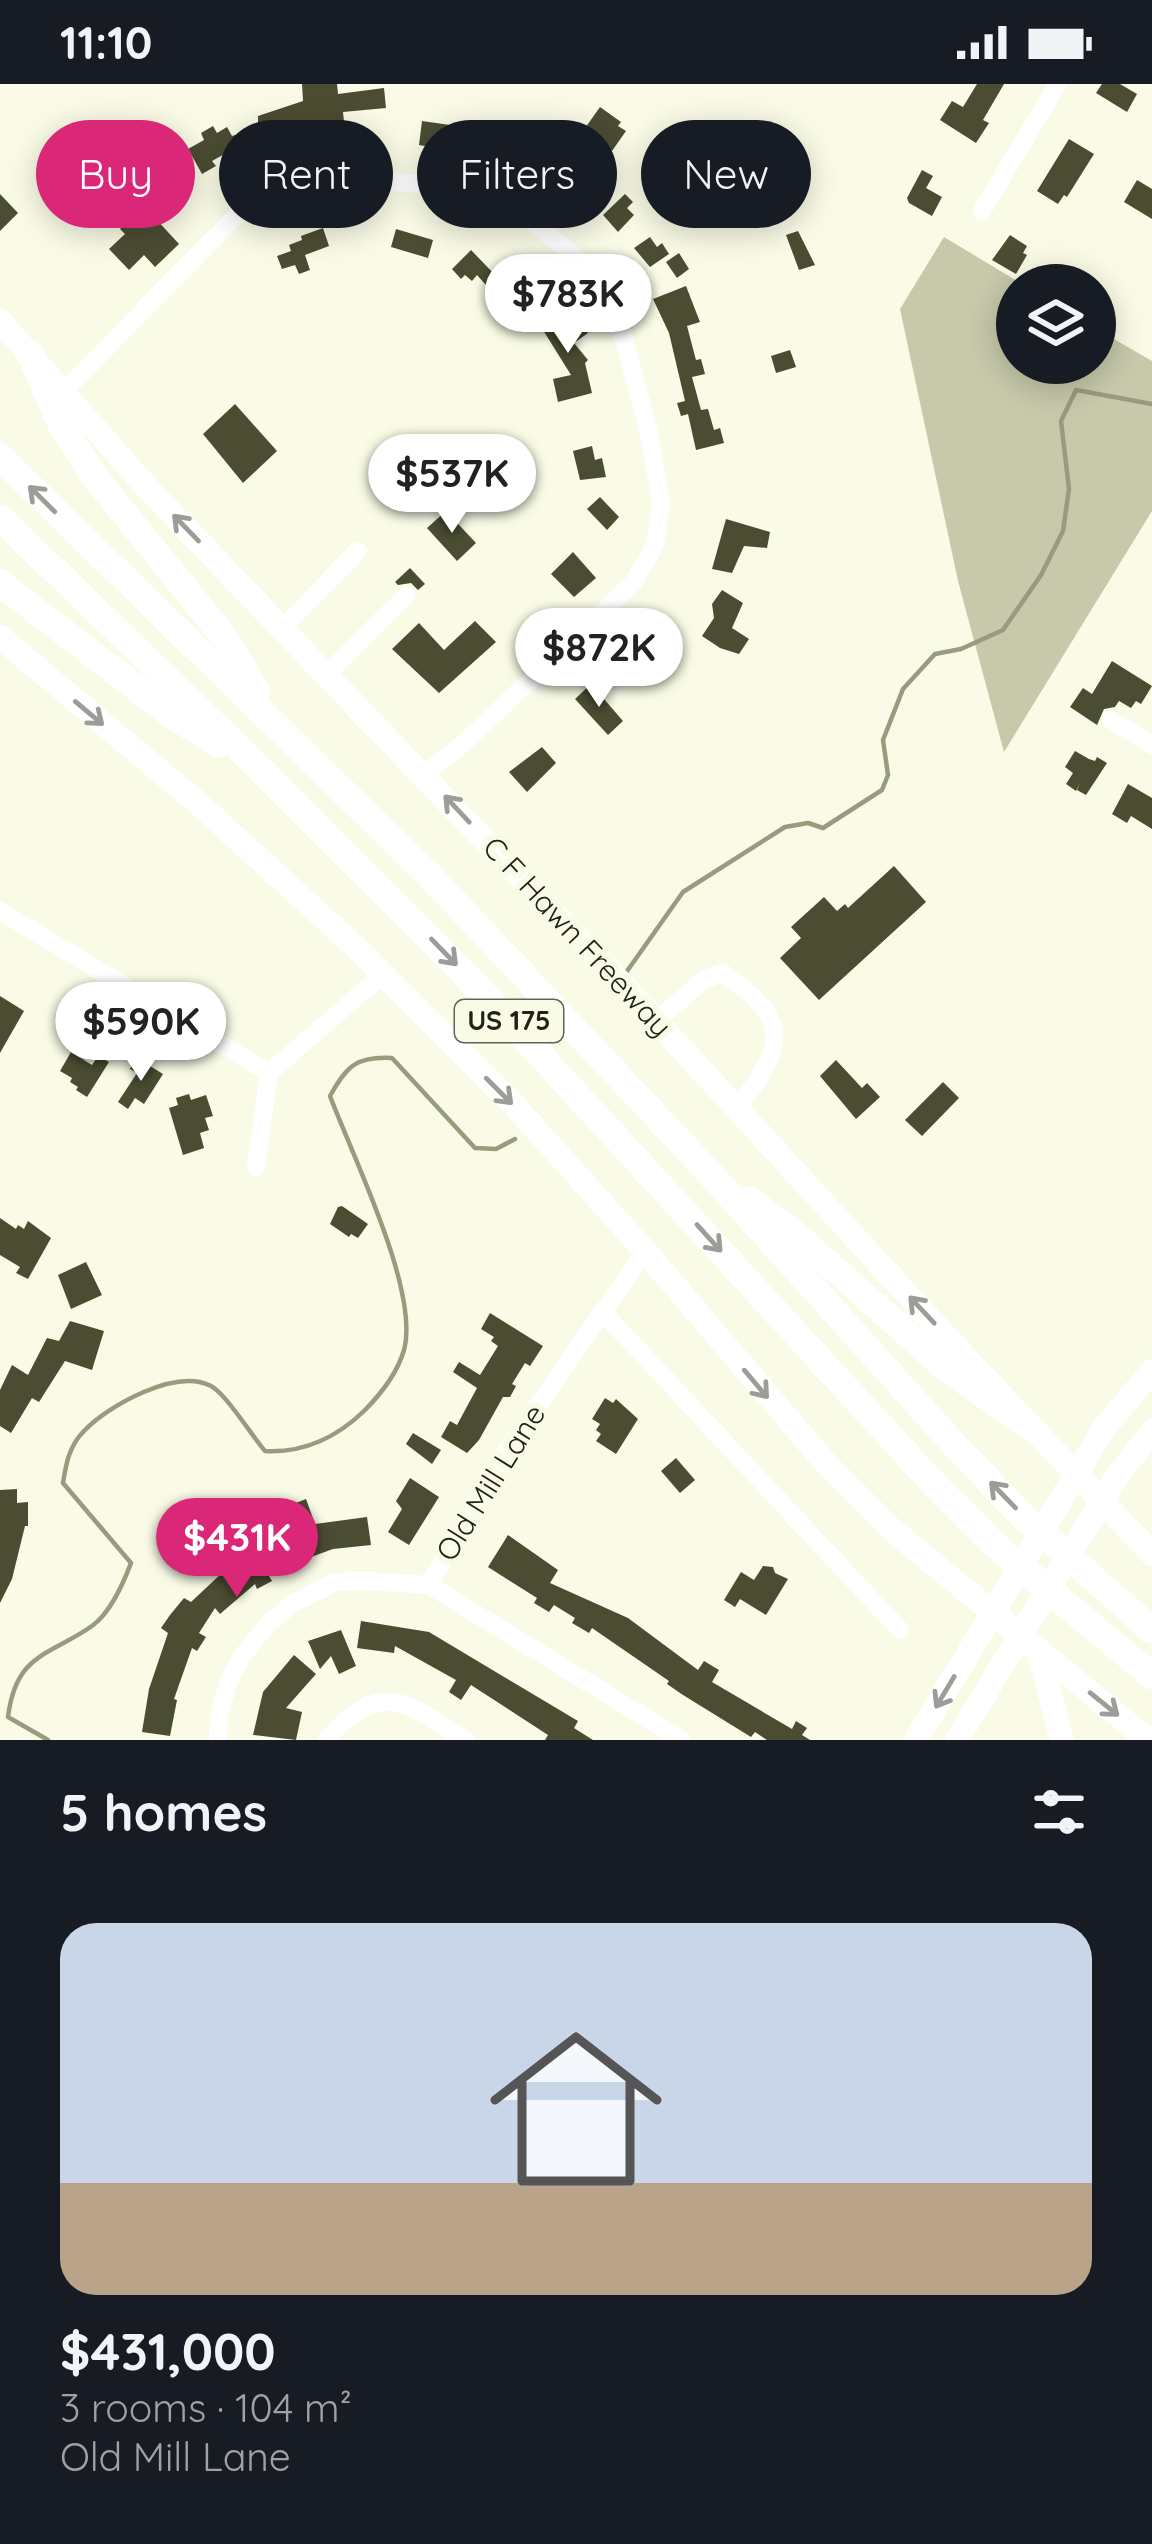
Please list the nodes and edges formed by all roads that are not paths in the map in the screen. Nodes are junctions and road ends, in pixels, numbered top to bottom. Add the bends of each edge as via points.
1 (1058, 84) edge
2 (982, 211) dead end
3 (0, 321) edge
4 (28, 352) junction
5 (64, 391) junction
6 (0, 458) edge
7 (0, 518) edge
8 (358, 551) dead end
9 (0, 583) edge
10 (406, 596) dead end
11 (282, 628) junction
12 (0, 637) edge
13 (327, 674) junction
14 (1111, 720) dead end
15 (278, 725) junction
16 (1152, 745) edge
17 (266, 774) junction
18 (424, 775) junction
19 (0, 911) edge
20 (382, 975) junction
21 (656, 1021) junction
22 (269, 1073) junction
23 (736, 1108) junction
24 (256, 1167) dead end
25 (704, 1167) junction
26 (645, 1251) junction
27 (603, 1312) junction
28 (1152, 1371) edge
29 (1030, 1427) junction
30 (1152, 1431) edge
31 (1152, 1553) edge
32 (429, 1585) junction
33 (900, 1630) dead end
34 (1152, 1630) edge
35 (1039, 1650) junction
36 (1152, 1676) edge
37 (218, 1740) edge
38 (327, 1740) edge
39 (466, 1740) edge
40 (682, 1740) edge
41 (916, 1740) edge
42 (957, 1740) edge
43 (1062, 1740) edge
44 (1148, 1740) edge

1 - 2 street
3 - 4 main road, C F Hawn Freeway
4 - 5 main road, C F Hawn Freeway
4 - 15 highway via 93,475 221,633
11 -> 5 main road, C F Hawn Freeway
5 - 18 street via 238,214 281,184 325,177 436,185 530,220 586,266 615,307 648,428 661,503 655,545 633,583
15 -> 6 highway, US 175
7 - 17 highway, US 175
8 - 11 street
9 - 17 highway via 173,716
10 - 13 street
11 - 13 main road, C F Hawn Freeway
12 -> 20 main road via 199,804
13 - 18 main road, C F Hawn Freeway
14 - 16 street
15 - 25 highway, US 175
17 -> 36 highway, US 175 via 486,996 933,1484
21 -> 18 main road, C F Hawn Freeway
19 - 22 street
20 - 22 street
20 -> 26 main road
21 - 23 main road, C F Hawn Freeway
21 - 23 street via 722,973 771,1016 769,1067
22 - 24 street
29 -> 23 main road, C F Hawn Freeway
25 - 29 highway via 794,1233 947,1370
34 -> 25 highway, US 175 via 1025,1518
26 - 27 street, Old Mill Lane
26 -> 35 main road via 829,1467
27 - 32 street, Old Mill Lane via 509,1447
27 - 33 street
28 -> 41 main road via 1104,1428
29 - 31 main road, C F Hawn Freeway
30 - 42 main road
32 - 37 street, Old Mill Lane via 334,1582 292,1604 241,1658
32 - 40 street
35 - 43 main road
35 -> 44 main road
38 - 39 street via 368,1705 392,1699

